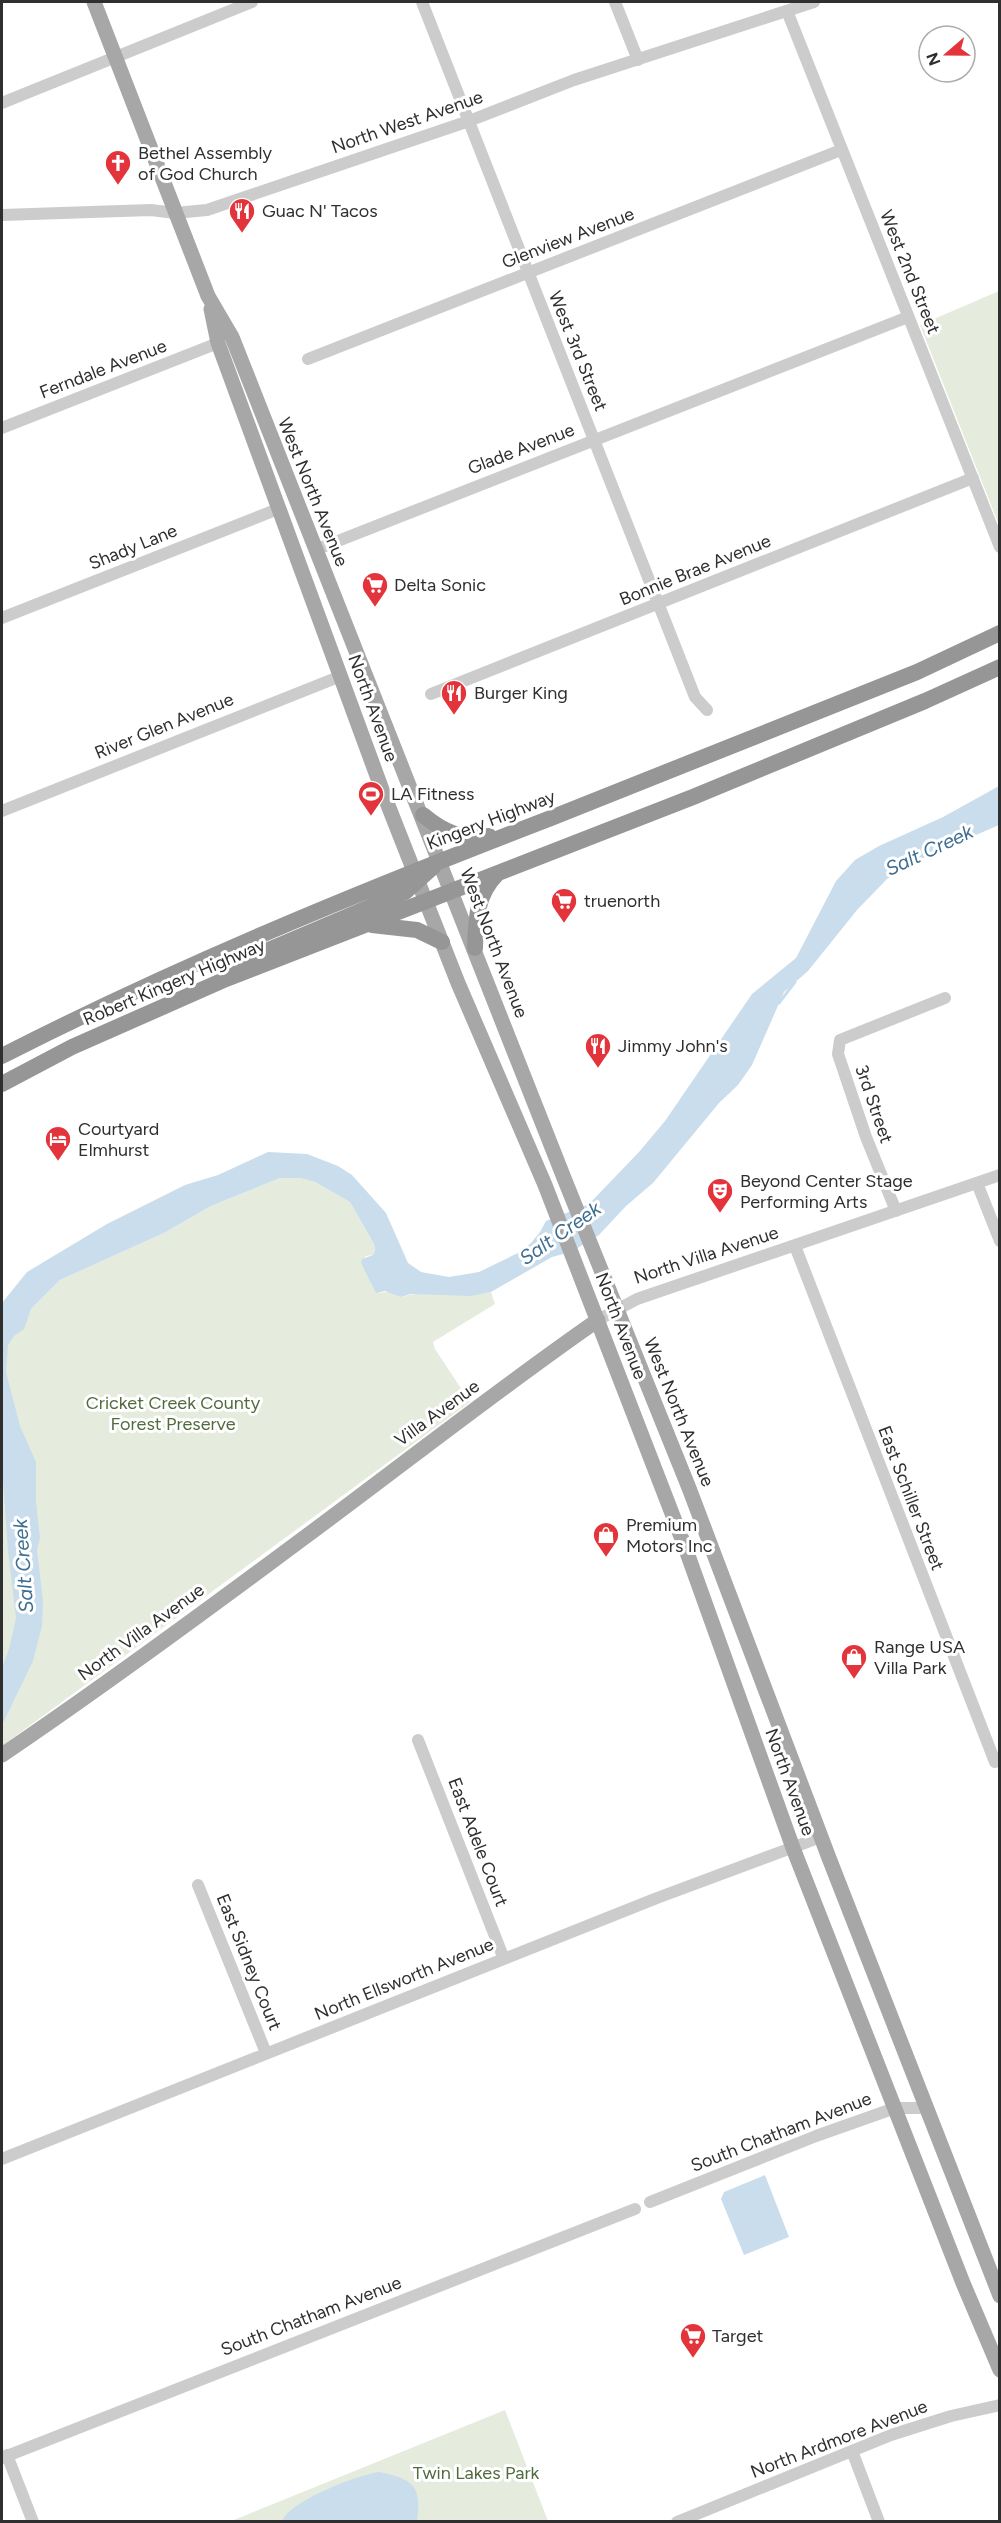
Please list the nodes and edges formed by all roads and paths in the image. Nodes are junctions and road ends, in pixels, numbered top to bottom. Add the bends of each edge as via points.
1 (94, 2) edge
2 (252, 2) edge
3 (422, 2) edge
4 (615, 2) edge
5 (814, 2) edge
6 (787, 11) junction
7 (116, 56) junction
8 (638, 60) junction
9 (2, 103) edge
10 (469, 121) junction
11 (841, 150) junction
12 (175, 213) junction
13 (2, 215) edge
14 (527, 273) junction
15 (208, 296) junction
16 (908, 317) junction
17 (218, 343) junction
18 (308, 360) dead end
19 (2, 428) edge
20 (594, 439) junction
21 (973, 478) junction
22 (278, 509) junction
23 (999, 547) edge
24 (315, 550) junction
25 (658, 603) junction
26 (2, 618) edge
27 (999, 633) edge
28 (999, 667) edge
29 (341, 676) junction
30 (431, 694) dead end
31 (707, 710) dead end
32 (2, 811) edge
33 (423, 815) junction
34 (505, 835) junction
35 (441, 860) junction
36 (501, 871) junction
37 (416, 876) junction
38 (452, 892) junction
39 (426, 902) junction
40 (365, 925) junction
41 (442, 942) junction
42 (475, 948) junction
43 (945, 998) dead end
44 (166, 1006) junction
45 (2, 1056) edge
46 (2, 1084) edge
47 (999, 1175) edge
48 (977, 1183) junction
49 (896, 1211) junction
50 (999, 1241) edge
51 (795, 1246) junction
52 (616, 1309) junction
53 (598, 1320) junction
54 (302, 1540) joint
55 (418, 1740) dead end
56 (2, 1755) edge
57 (995, 1762) dead end
58 (821, 1837) junction
59 (793, 1848) junction
60 (198, 1885) dead end
61 (504, 1959) junction
62 (266, 2053) junction
63 (895, 2108) junction
64 (927, 2108) junction
65 (2, 2159) edge
66 (650, 2202) dead end
67 (635, 2209) dead end
68 (999, 2296) edge
69 (999, 2370) edge
70 (999, 2405) edge
71 (852, 2451) junction
72 (4, 2456) edge
73 (33, 2522) edge
74 (677, 2522) edge
75 (879, 2522) edge

1 - 7 main road, West North Avenue
2 - 7 street
3 - 10 street, West 3rd Street
4 - 8 street
5 - 6 street, North West Avenue
6 - 8 street, North West Avenue
6 - 11 street, West 2nd Street
7 - 9 street
7 - 12 main road, West North Avenue
8 - 10 street, North West Avenue
10 - 12 street, North West Avenue via 223,205
10 - 14 street, West 3rd Street
11 - 14 street, Glenview Avenue
11 - 16 street, West 2nd Street
12 - 13 street, North West Avenue via 151,210
12 - 15 main road, West North Avenue
14 - 18 street, Glenview Avenue
14 - 20 street, West 3rd Street
15 - 17 main road, North Avenue
15 - 24 main road, West North Avenue via 232,337
16 - 20 street, Glade Avenue
16 - 21 street, West 2nd Street
17 - 19 street, Ferndale Avenue
17 - 22 main road, North Avenue
20 - 24 street, Glade Avenue
20 - 25 street, West 3rd Street
21 - 23 street, West 2nd Street
21 - 25 street, Bonnie Brae Avenue
22 - 26 street, Shady Lane
22 - 29 main road, North Avenue
24 - 33 main road, West North Avenue
25 - 30 street, Bonnie Brae Avenue
25 - 31 street, West 3rd Street via 695,698
27 - 34 highway, Kingery Highway via 917,672
28 - 36 highway via 713,789
29 - 32 street, River Glen Avenue
29 - 37 main road, North Avenue
33 - 34 highway via 458,836
33 - 35 main road, West North Avenue
34 - 35 highway, Kingery Highway
35 - 37 highway, Kingery Highway
35 - 38 main road, West North Avenue
36 - 38 highway
36 - 42 highway via 488,883 479,902
37 - 39 main road, North Avenue
37 - 44 highway via 405,892 192,983
37 - 45 highway, Kingery Highway via 214,955
38 - 39 highway
38 - 42 main road, West North Avenue
39 - 40 highway
39 - 41 main road, North Avenue
40 - 41 highway via 407,927
40 - 44 highway, Robert Kingery Highway
41 - 53 main road, North Avenue
42 - 52 main road, West North Avenue
43 - 49 street, 3rd Street via 840,1041 838,1054
44 - 46 highway, Robert Kingery Highway via 72,1047
47 - 48 street, North Villa Avenue
48 - 49 street, North Villa Avenue
48 - 50 street
49 - 51 street, North Villa Avenue
51 - 52 street, North Villa Avenue
51 - 57 street, East Schiller Street
52 - 53 street, North Villa Avenue
52 - 58 main road, West North Avenue via 689,1488
53 - 54 main road, Villa Avenue
53 - 59 main road, North Avenue via 686,1547
54 - 56 main road, North Villa Avenue
55 - 61 street, East Adele Court
58 - 59 street, North Ellsworth Avenue
58 - 64 main road, North Avenue
59 - 61 street, North Ellsworth Avenue
59 - 63 main road, North Avenue
60 - 62 street, East Sidney Court
61 - 62 street, North Ellsworth Avenue
62 - 65 street, North Ellsworth Avenue
63 - 64 street, South Chatham Avenue
63 - 66 street, South Chatham Avenue
63 - 69 main road, North Avenue
64 - 68 main road, North Avenue
67 - 72 street, South Chatham Avenue
70 - 71 street, North Ardmore Avenue via 951,2416
71 - 74 street, North Ardmore Avenue
71 - 75 street
72 - 73 street

